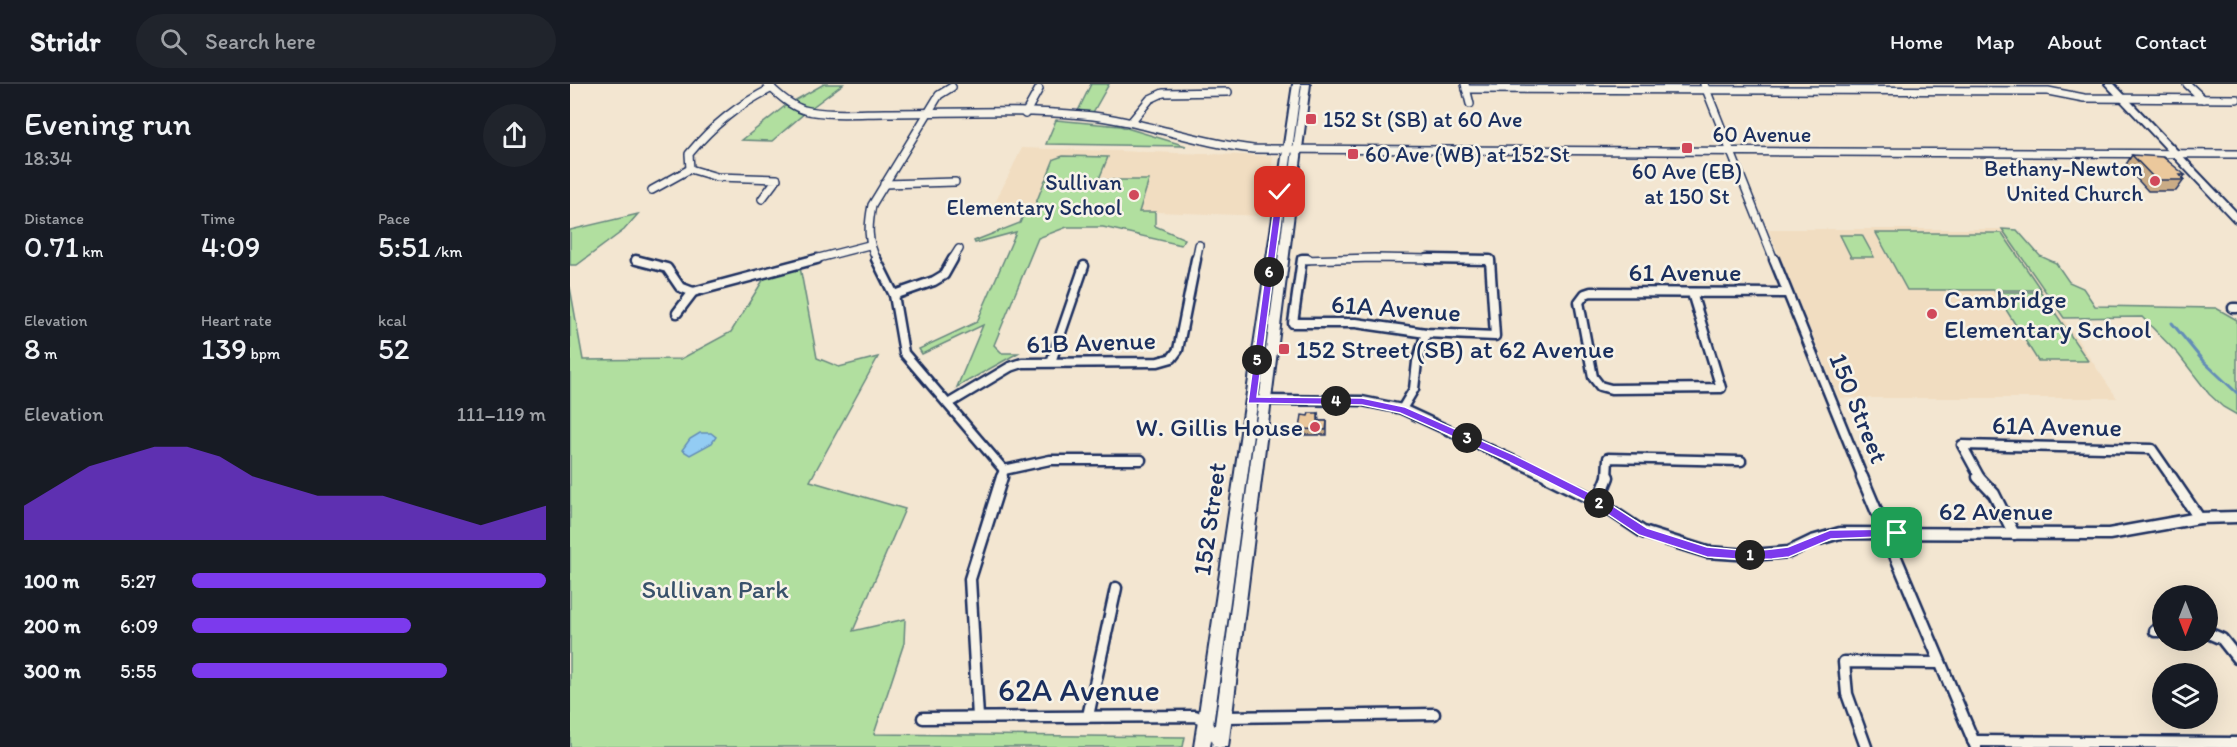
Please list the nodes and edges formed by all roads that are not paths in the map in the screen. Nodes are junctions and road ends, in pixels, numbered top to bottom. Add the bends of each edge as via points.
1 (1297, 84) edge
2 (1306, 84) edge
3 (2109, 84) edge
4 (2187, 84) edge
5 (770, 86) edge
6 (1705, 86) edge
7 (952, 87) dead end
8 (1466, 87) edge
9 (1856, 87) edge
10 (1039, 89) dead end
11 (1228, 92) dead end
12 (2123, 98) junction
13 (2203, 99) junction
14 (2237, 99) edge
15 (1470, 104) dead end
16 (928, 113) junction
17 (1025, 114) junction
18 (1131, 122) junction
19 (1292, 149) junction
20 (1730, 152) junction
21 (2175, 154) junction
22 (2237, 154) edge
23 (690, 169) junction
24 (955, 182) dead end
25 (884, 184) junction
26 (652, 190) dead end
27 (762, 199) dead end
28 (2237, 219) edge
29 (869, 245) junction
30 (1199, 245) dead end
31 (959, 249) dead end
32 (636, 260) dead end
33 (1084, 266) dead end
34 (693, 292) junction
35 (1692, 293) junction
36 (1787, 293) junction
37 (894, 295) junction
38 (677, 314) dead end
39 (1426, 333) junction
40 (1051, 362) junction
41 (1251, 400) junction
42 (1266, 400) junction
43 (948, 404) junction
44 (1402, 409) junction
45 (1141, 460) dead end
46 (1741, 461) dead end
47 (1004, 470) junction
48 (1598, 502) junction
49 (2237, 517) edge
50 (2199, 518) junction
51 (1885, 533) junction
52 (2014, 534) junction
53 (1116, 588) dead end
54 (2218, 637) edge
55 (2237, 658) edge
56 (1940, 663) junction
57 (1434, 714) dead end
58 (1088, 716) junction
59 (978, 717) junction
60 (1224, 717) junction
61 (923, 718) dead end
62 (1206, 721) junction
63 (2237, 743) edge
64 (1975, 744) edge
65 (1220, 746) edge
66 (1202, 747) edge
67 (1866, 747) edge

1 - 19 main road, 152 Street
2 - 19 main road, 152 Street
3 - 12 main road
4 - 13 street
5 - 16 street, 60 Avenue via 789,103 805,110
5 - 23 street via 712,125 689,154
6 - 8 street
6 - 9 street
6 - 20 street, 150 Street
7 - 16 street via 939,95
8 - 15 street
9 - 12 street via 2048,91 2084,98
10 - 17 street
11 - 18 street via 1163,93 1150,99
12 - 13 street
12 - 21 main road
13 - 14 street
16 - 17 street, 60 Avenue
16 - 25 street
17 - 18 street, 60 Avenue via 1083,115
18 - 19 street, 60 Avenue via 1207,143
19 - 20 street, 60 Avenue
19 - 41 main road, 152 Street
19 - 42 main road, 152 Street
20 - 21 street, 60 Avenue
20 - 36 street, 150 Street
21 - 22 street, 60 Avenue
21 - 28 main road
23 - 26 street
23 - 27 street via 717,177 777,178
24 - 25 street
25 - 29 street via 872,205
29 - 34 street
29 - 37 street
30 - 40 street, 61B Avenue via 1178,351 1172,358 1158,362
31 - 37 street via 944,274
32 - 34 street via 667,268 680,287
33 - 40 street
34 - 38 street
35 - 35 street, 61 Avenue via 1582,295 1579,302 1586,343 1593,377 1600,386 1721,388
35 - 36 street, 61 Avenue
36 - 51 street, 150 Street
37 - 43 street via 904,353
39 - 39 street, 61A Avenue via 1356,323 1293,323 1302,259 1490,260 1496,336
39 - 44 street via 1414,389
40 - 43 street, 61B Avenue via 1010,367
41 - 42 street, 62 Avenue
41 - 62 main road, 152 Street
42 - 44 street, 62 Avenue via 1362,401
42 - 60 main road, 152 Street
43 - 47 street
44 - 48 street, 62 Avenue
45 - 47 street via 1050,460
46 - 48 street via 1608,458 1610,476
47 - 59 street via 970,579
48 - 51 street, 62 Avenue via 1643,532 1722,554 1789,552 1830,534
49 - 50 street, 62 Avenue
50 - 52 street, 62 Avenue via 2109,534
50 - 52 street, 61A Avenue via 2152,449 1962,445
51 - 52 street, 62 Avenue
51 - 56 street, 150 Street
53 - 58 street
54 - 55 street
56 - 64 street, 150 Street
56 - 67 street via 1844,662 1845,687
57 - 60 street
58 - 59 street, 62A Avenue
58 - 62 street, 62A Avenue via 1195,716
59 - 61 street, 62A Avenue
60 - 65 main road, 152 Street
62 - 65 street
62 - 66 main road, 152 Street
63 - 64 street

